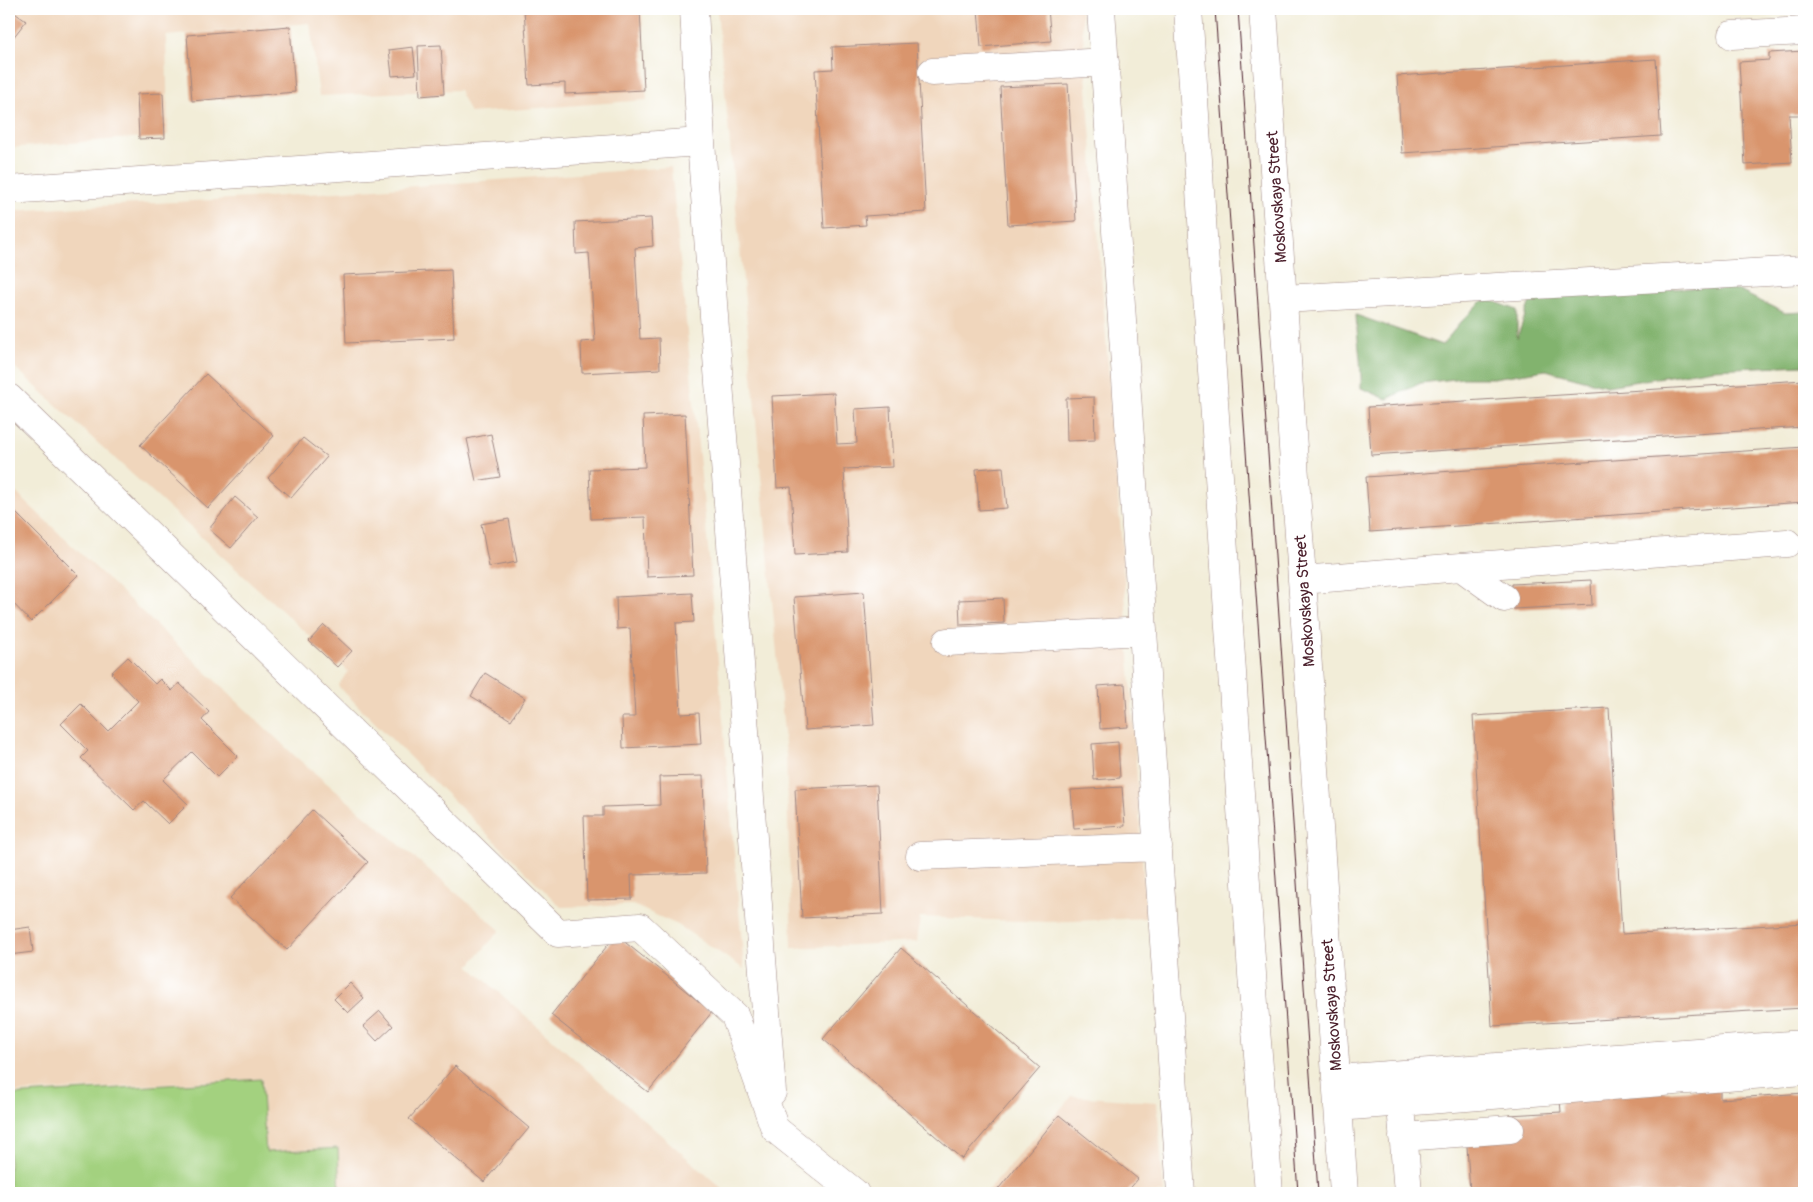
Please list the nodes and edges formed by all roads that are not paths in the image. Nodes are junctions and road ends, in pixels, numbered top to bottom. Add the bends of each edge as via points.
1 (694, 9) edge
2 (1101, 9) edge
3 (1188, 9) edge
4 (1263, 9) edge
5 (1804, 31) edge
6 (1732, 36) dead end
7 (1105, 62) junction
8 (932, 72) dead end
9 (701, 142) junction
10 (9, 190) edge
11 (1804, 270) edge
12 (1283, 299) junction
13 (9, 398) edge
14 (1787, 543) dead end
15 (1462, 567) junction
16 (1302, 580) junction
17 (1504, 598) dead end
18 (1143, 631) junction
19 (947, 642) dead end
20 (1158, 847) junction
21 (920, 856) dead end
22 (1804, 1044) edge
23 (1804, 1071) edge
24 (1336, 1079) junction
25 (1401, 1102) junction
26 (1338, 1107) junction
27 (775, 1129) junction
28 (1510, 1129) dead end
29 (1404, 1137) junction
30 (854, 1193) edge
31 (1181, 1193) edge
32 (1269, 1193) edge
33 (1344, 1193) edge
34 (1408, 1193) edge

1 - 9 street
2 - 7 street
3 - 32 street
4 - 12 street, Moskovskaya Street
5 - 6 street
7 - 8 street
7 - 18 street
9 - 10 street
9 - 27 street
11 - 12 street
12 - 16 street, Moskovskaya Street
13 - 27 street via 558,933 640,927 735,1016
14 - 15 street
15 - 16 street
15 - 17 street
16 - 24 street, Moskovskaya Street
18 - 19 street
18 - 20 street
20 - 21 street
20 - 31 street
22 - 24 street
23 - 25 street
24 - 26 street, Moskovskaya Street
25 - 26 street
25 - 29 street
26 - 33 street, Moskovskaya Street
27 - 30 street
28 - 29 street
29 - 34 street

